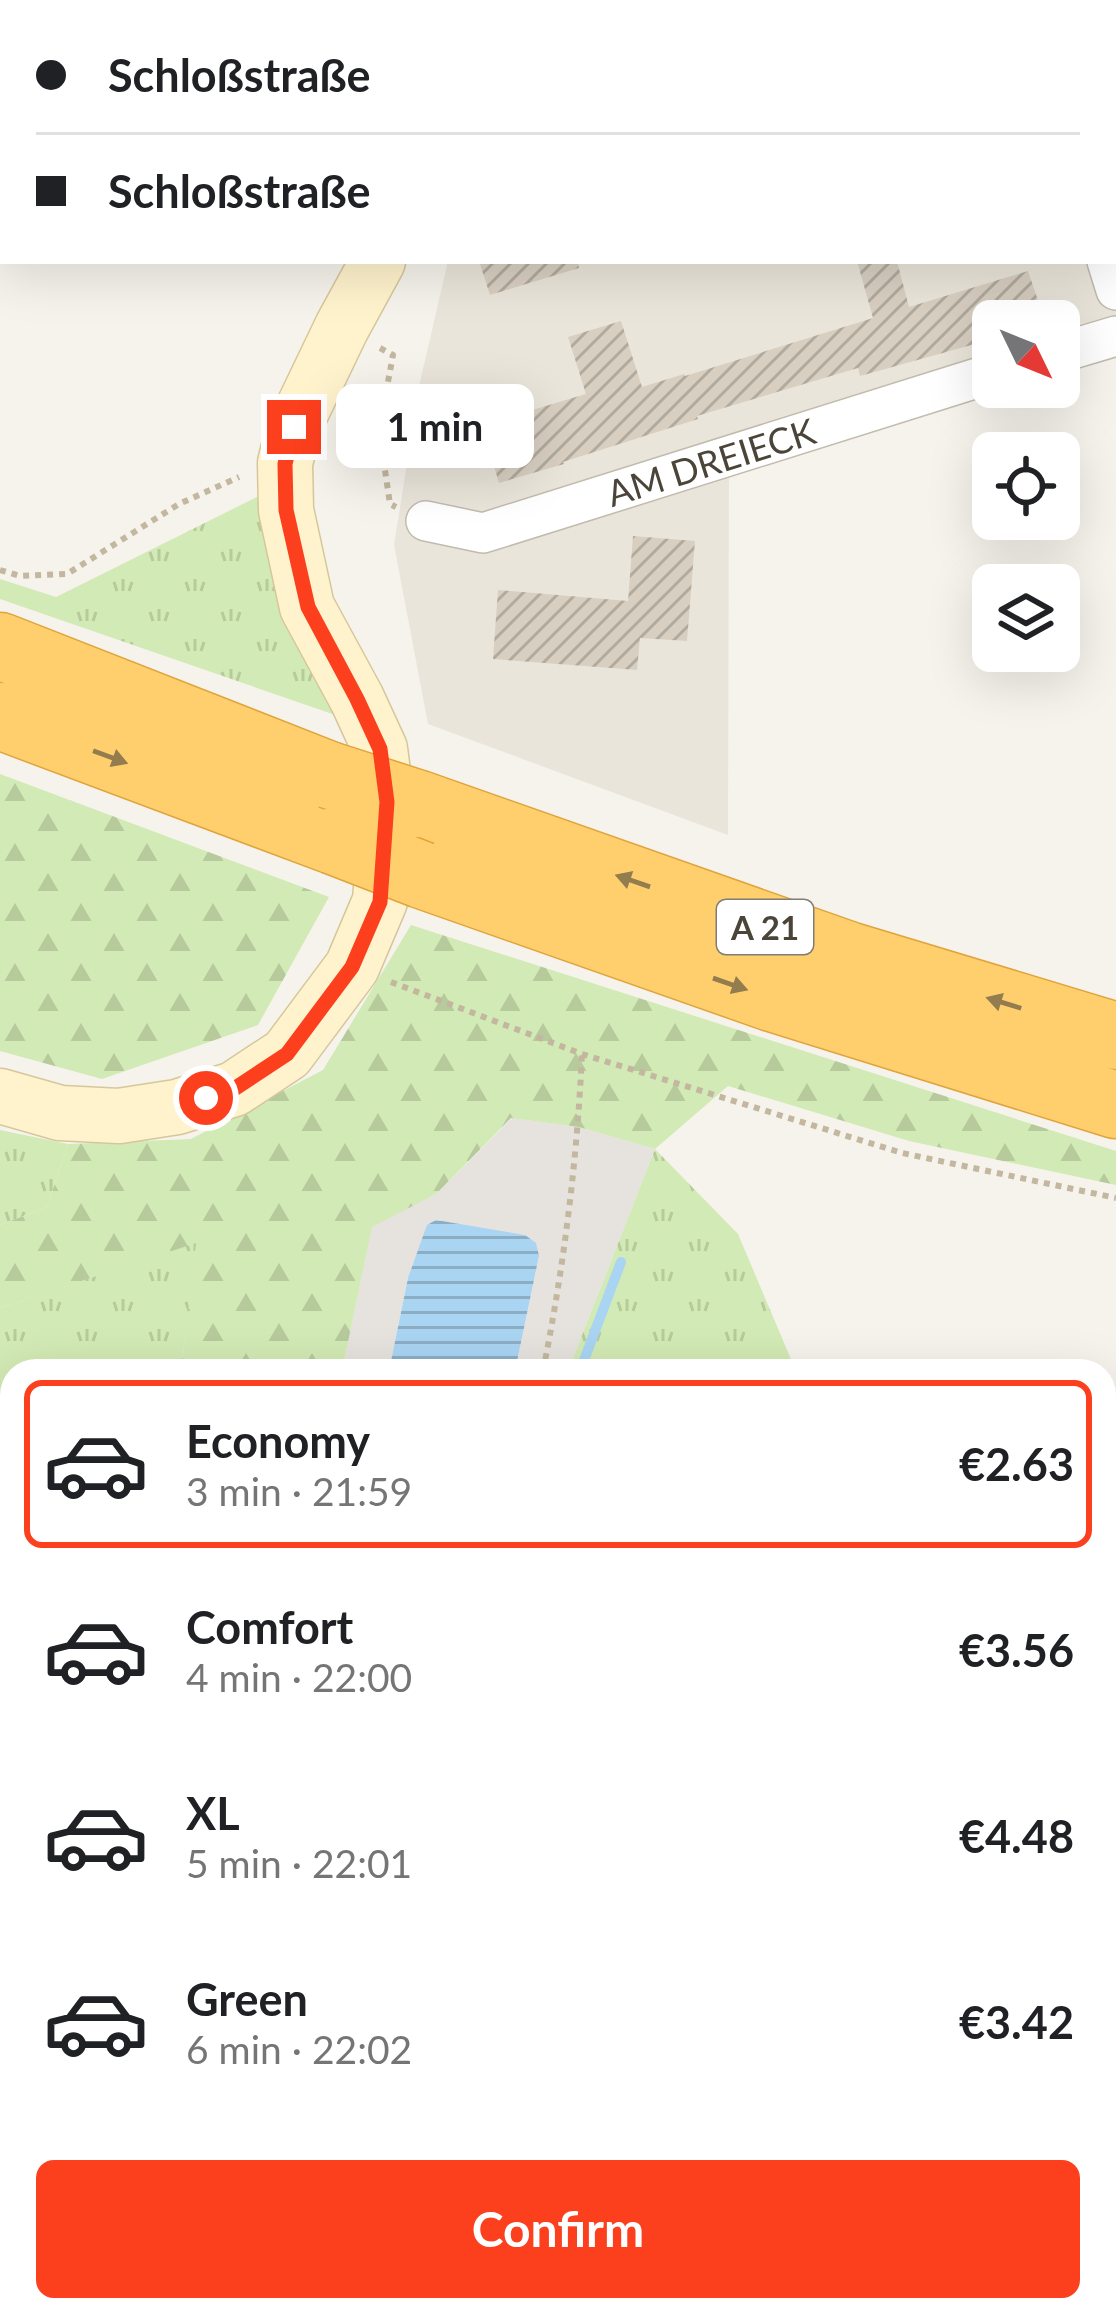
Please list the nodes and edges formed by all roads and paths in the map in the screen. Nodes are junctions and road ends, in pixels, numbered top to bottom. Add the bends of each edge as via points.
1 (376, 264) edge
2 (341, 328) junction
3 (1116, 335) edge
4 (1080, 346) edge
5 (972, 380) edge
6 (285, 464) junction
7 (427, 521) joint
8 (0, 570) edge
9 (0, 646) edge
10 (0, 716) edge
11 (352, 967) junction
12 (1116, 1036) edge
13 (582, 1054) junction
14 (0, 1096) edge
15 (1116, 1105) edge
16 (1116, 1198) edge
17 (545, 1359) edge

1 - 2 street
2 - 6 street
2 - 7 path via 393,355 379,430 390,504
3 - 4 street
5 - 7 street, AM DREIECK via 483,533
6 - 8 path via 178,504 67,574
6 - 11 street via 286,510 308,607 380,749 385,784 380,902
12 -> 9 highway, A 21, bridge via 848,956 329,775
10 -> 15 highway, A 21, bridge via 772,998
11 - 13 path
11 - 14 street via 287,1054 234,1089 119,1116 60,1113
13 - 16 path via 902,1153
13 - 17 path

